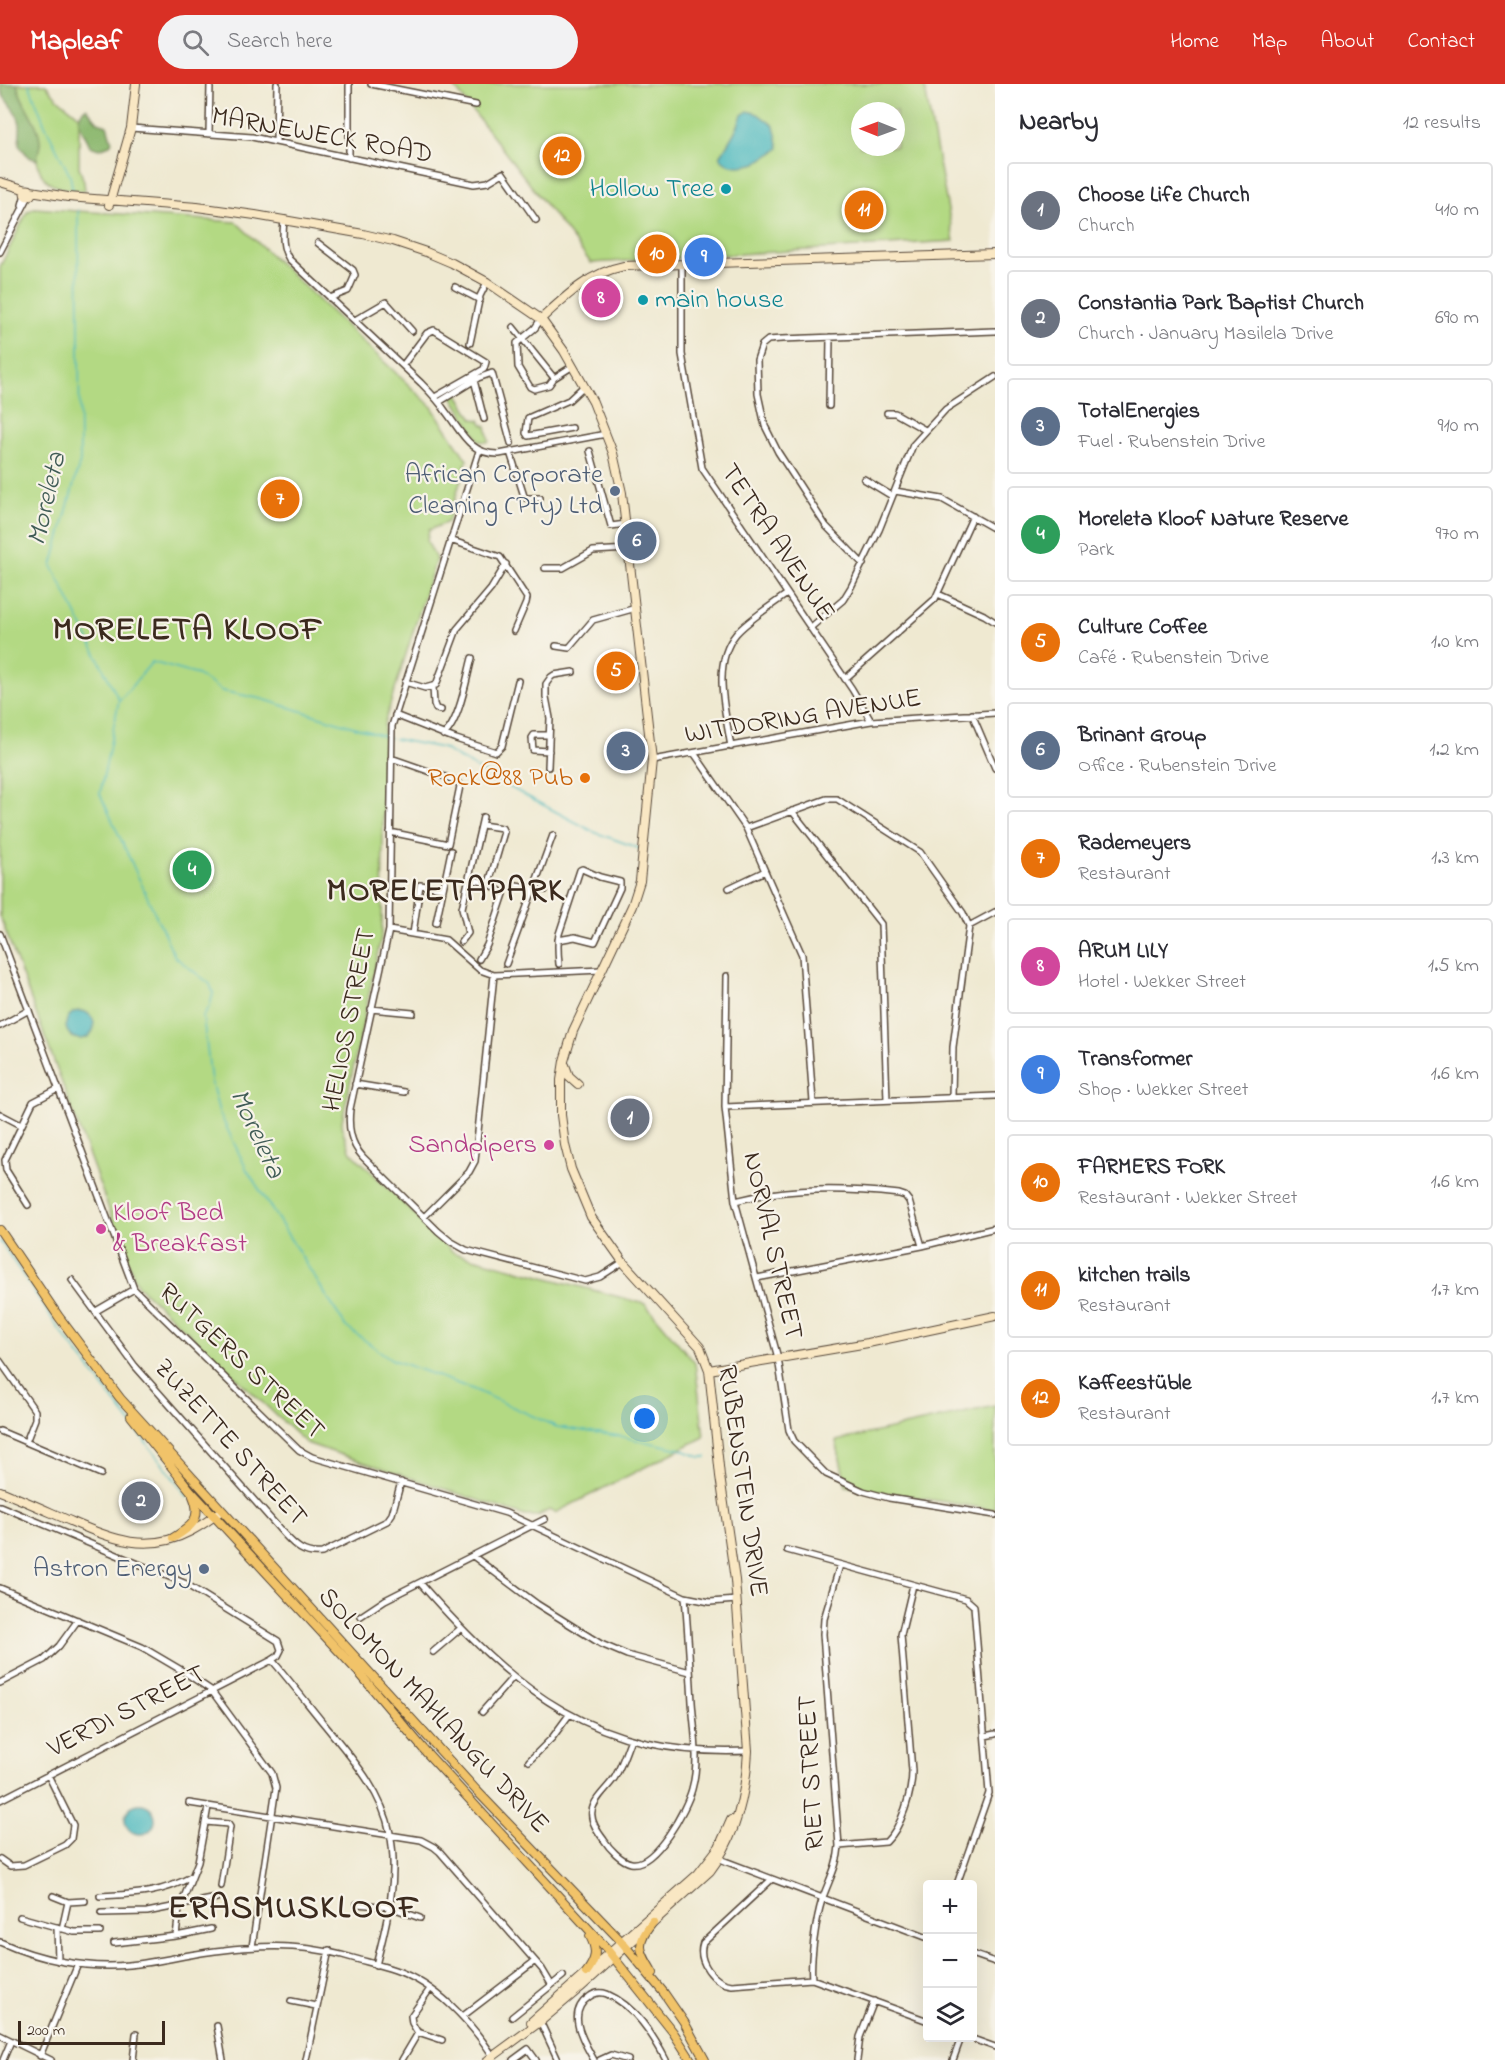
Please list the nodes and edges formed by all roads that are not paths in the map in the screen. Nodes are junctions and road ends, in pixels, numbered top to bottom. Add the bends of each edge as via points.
1 (136, 84) edge
2 (210, 84) edge
3 (277, 84) edge
4 (349, 84) edge
5 (371, 84) edge
6 (476, 105) dead end
7 (131, 128) junction
8 (209, 134) junction
9 (276, 142) junction
10 (349, 158) junction
11 (0, 182) edge
12 (28, 193) junction
13 (110, 203) junction
14 (284, 219) junction
15 (536, 220) dead end
16 (318, 243) dead end
17 (0, 252) edge
18 (995, 254) edge
19 (682, 264) junction
20 (487, 282) junction
21 (456, 287) dead end
22 (330, 298) junction
23 (480, 300) junction
24 (541, 319) junction
25 (355, 320) junction
26 (513, 327) dead end
27 (412, 331) dead end
28 (995, 331) edge
29 (830, 337) junction
30 (523, 338) junction
31 (470, 343) dead end
32 (403, 365) junction
33 (573, 366) junction
34 (995, 377) edge
35 (554, 378) junction
36 (474, 380) junction
37 (584, 386) junction
38 (437, 400) junction
39 (829, 406) dead end
40 (886, 413) dead end
41 (484, 419) dead end
42 (572, 428) dead end
43 (925, 430) junction
44 (606, 434) junction
45 (511, 443) dead end
46 (479, 451) junction
47 (590, 451) dead end
48 (510, 452) junction
49 (864, 479) dead end
50 (894, 493) junction
51 (540, 498) dead end
52 (973, 516) junction
53 (626, 524) junction
54 (995, 529) edge
55 (450, 540) junction
56 (629, 549) junction
57 (506, 564) junction
58 (862, 564) junction
59 (545, 568) dead end
60 (787, 594) junction
61 (938, 594) junction
62 (636, 608) junction
63 (995, 622) edge
64 (810, 628) junction
65 (514, 631) dead end
66 (556, 646) dead end
67 (472, 658) dead end
68 (573, 672) dead end
69 (845, 679) junction
70 (518, 681) dead end
71 (405, 682) junction
72 (433, 687) junction
73 (441, 710) dead end
74 (995, 713) edge
75 (972, 714) junction
76 (395, 715) junction
77 (872, 721) junction
78 (443, 735) junction
79 (549, 735) junction
80 (731, 747) junction
81 (549, 751) junction
82 (694, 753) junction
83 (391, 759) junction
84 (652, 760) junction
85 (548, 767) dead end
86 (995, 768) edge
87 (792, 811) junction
88 (483, 817) dead end
89 (482, 825) junction
90 (746, 828) junction
91 (390, 832) junction
92 (553, 835) dead end
93 (451, 851) dead end
94 (765, 871) junction
95 (469, 879) junction
96 (489, 883) junction
97 (516, 885) dead end
98 (443, 888) junction
99 (533, 888) junction
100 (729, 888) dead end
101 (545, 890) dead end
102 (995, 912) edge
103 (436, 923) dead end
104 (969, 926) junction
105 (389, 930) junction
106 (0, 934) edge
107 (413, 934) junction
108 (558, 940) junction
109 (461, 942) dead end
110 (2, 945) edge
111 (478, 959) dead end
112 (506, 964) dead end
113 (559, 964) dead end
114 (601, 970) junction
115 (494, 975) junction
116 (727, 976) dead end
117 (371, 1009) junction
118 (28, 1010) junction
119 (413, 1013) dead end
120 (0, 1026) edge
121 (564, 1061) junction
122 (355, 1084) junction
123 (58, 1089) junction
124 (404, 1092) dead end
125 (560, 1096) junction
126 (995, 1096) edge
127 (952, 1097) junction
128 (887, 1100) junction
129 (813, 1102) junction
130 (725, 1107) junction
131 (0, 1114) edge
132 (21, 1125) junction
133 (735, 1201) junction
134 (28, 1206) dead end
135 (423, 1218) junction
136 (995, 1228) edge
137 (0, 1230) edge
138 (922, 1246) junction
139 (623, 1262) junction
140 (757, 1278) junction
141 (72, 1280) dead end
142 (134, 1289) junction
143 (96, 1311) junction
144 (995, 1316) edge
145 (778, 1358) junction
146 (0, 1361) edge
147 (709, 1370) junction
148 (120, 1398) junction
149 (0, 1431) edge
150 (26, 1442) junction
151 (101, 1474) dead end
152 (401, 1482) junction
153 (190, 1490) junction
154 (0, 1491) edge
155 (0, 1506) edge
156 (995, 1515) edge
157 (219, 1516) junction
158 (545, 1519) dead end
159 (533, 1524) junction
160 (106, 1536) junction
161 (173, 1538) junction
162 (787, 1550) dead end
163 (473, 1557) junction
164 (840, 1565) junction
165 (421, 1584) junction
166 (913, 1585) junction
167 (0, 1588) edge
168 (685, 1597) junction
169 (737, 1600) junction
170 (361, 1616) dead end
171 (78, 1620) junction
172 (460, 1629) junction
173 (433, 1653) dead end
174 (272, 1660) junction
175 (690, 1672) junction
176 (513, 1677) junction
177 (0, 1683) edge
178 (211, 1690) junction
179 (482, 1712) dead end
180 (569, 1715) junction
181 (995, 1734) edge
182 (985, 1736) junction
183 (631, 1739) junction
184 (696, 1749) junction
185 (745, 1751) junction
186 (529, 1761) dead end
187 (48, 1775) junction
188 (0, 1800) edge
189 (189, 1803) dead end
190 (208, 1807) junction
191 (273, 1817) junction
192 (206, 1822) junction
193 (391, 1835) junction
194 (839, 1846) junction
195 (716, 1857) junction
196 (0, 1859) edge
197 (192, 1877) junction
198 (772, 1879) junction
199 (958, 1880) edge
200 (221, 1886) dead end
201 (53, 1896) dead end
202 (100, 1896) dead end
203 (217, 1898) dead end
204 (823, 1898) junction
205 (85, 1901) dead end
206 (68, 1902) junction
207 (357, 1904) dead end
208 (182, 1905) junction
209 (390, 1907) junction
210 (101, 1913) dead end
211 (20, 1917) dead end
212 (578, 1917) junction
213 (420, 1918) dead end
214 (653, 1922) junction
215 (60, 1928) junction
216 (211, 1929) dead end
217 (100, 1932) dead end
218 (176, 1936) junction
219 (923, 1936) edge
220 (0, 1942) edge
221 (114, 1943) dead end
222 (623, 1944) junction
223 (252, 1947) junction
224 (329, 1950) junction
225 (611, 1955) junction
226 (977, 1956) edge
227 (58, 1961) junction
228 (535, 1961) junction
229 (995, 1962) edge
230 (78, 1964) junction
231 (376, 1965) junction
232 (586, 1973) junction
233 (563, 1976) dead end
234 (813, 1979) junction
235 (551, 1984) junction
236 (430, 1989) junction
237 (664, 1993) junction
238 (291, 2001) dead end
239 (874, 2001) junction
240 (316, 2006) junction
241 (463, 2016) junction
242 (512, 2018) dead end
243 (539, 2019) junction
244 (923, 2019) edge
245 (216, 2026) dead end
246 (418, 2032) junction
247 (136, 2034) dead end
248 (0, 2035) edge
249 (442, 2040) dead end
250 (977, 2040) edge
251 (11, 2041) junction
252 (959, 2042) edge
253 (995, 2047) edge
254 (40, 2056) junction
255 (491, 2056) edge
256 (3, 2060) edge
257 (51, 2060) edge
258 (133, 2060) edge
259 (223, 2060) edge
260 (306, 2060) edge
261 (402, 2060) edge
262 (482, 2060) edge
263 (513, 2060) edge
264 (536, 2060) edge
265 (558, 2060) edge
266 (594, 2060) edge
267 (600, 2060) edge
268 (628, 2060) edge
269 (666, 2060) edge
270 (690, 2060) edge
271 (705, 2060) edge
272 (857, 2060) edge
273 (953, 2060) edge

1 - 7 street
2 - 8 street
3 - 9 street
4 - 10 street
5 - 6 street
7 - 8 street, MARNEWECK ROAD
7 - 13 street
8 - 9 street, MARNEWECK ROAD
9 - 10 street, MARNEWECK ROAD
10 - 15 street, MARNEWECK ROAD via 474,184 488,182 503,173
11 - 12 street, RUBENSTEIN DRIVE
12 - 13 street, RUBENSTEIN DRIVE
12 - 17 street
13 - 14 street, RUBENSTEIN DRIVE via 197,207
14 - 20 street, RUBENSTEIN DRIVE via 403,244 452,262
14 - 22 street via 286,256
16 - 22 street via 355,275 348,291
18 - 19 street
19 - 24 street via 604,270
19 - 60 street, TETRA AVENUE via 682,354 701,464
20 - 23 street
20 - 24 street, RUBENSTEIN DRIVE
21 - 23 street
22 - 25 street
23 - 31 street
24 - 30 street
24 - 33 street, RUBENSTEIN DRIVE
25 - 27 street via 386,302
25 - 32 street
26 - 30 street
28 - 29 street
29 - 39 street
29 - 58 street via 765,342 758,360 759,394 765,426 778,453 826,526
30 - 35 street
30 - 35 street via 517,343 517,359 530,387 549,385
32 - 38 street
32 - 38 street via 427,333 434,330 486,362 484,369
33 - 35 street
33 - 37 street, RUBENSTEIN DRIVE
34 - 43 street via 946,409
36 - 38 street
36 - 41 street
36 - 45 street via 490,373 494,376
37 - 42 street via 569,400 528,418 526,433 528,436
37 - 44 street, RUBENSTEIN DRIVE
38 - 46 street via 465,439
40 - 43 street via 895,412
43 - 50 street via 909,451
44 - 48 street
44 - 53 street, RUBENSTEIN DRIVE
46 - 48 street
46 - 55 street, HELIOS STREET
47 - 53 street via 611,526
48 - 51 street via 524,496
49 - 50 street
50 - 52 street via 942,499
50 - 58 street
52 - 54 street
52 - 61 street
53 - 56 street, RUBENSTEIN DRIVE
55 - 57 street via 497,555
55 - 71 street, HELIOS STREET
56 - 59 street via 593,551 563,568
56 - 62 street, RUBENSTEIN DRIVE
57 - 65 street via 526,598
57 - 72 street via 491,589 457,629
58 - 64 street via 843,600
60 - 64 street, TETRA AVENUE
60 - 80 street via 739,631 723,662
61 - 63 street
61 - 69 street
62 - 66 street via 592,620 569,648
62 - 84 street, RUBENSTEIN DRIVE
64 - 69 street, TETRA AVENUE
67 - 78 street via 456,716
68 - 79 street via 554,675 546,684
69 - 77 street, TETRA AVENUE
70 - 78 street via 499,751
71 - 72 street
71 - 76 street, HELIOS STREET
72 - 73 street via 434,706
74 - 75 street, WITDORING AVENUE
75 - 77 street, WITDORING AVENUE
75 - 86 street
76 - 78 street
76 - 83 street, HELIOS STREET
77 - 80 street, WITDORING AVENUE
79 - 81 street
79 - 81 street via 532,738 533,750
80 - 82 street, WITDORING AVENUE
81 - 85 street
82 - 84 street, WITDORING AVENUE
82 - 90 street
83 - 91 street, HELIOS STREET
83 - 91 street via 457,780 460,786 448,844
84 - 114 street, RUBENSTEIN DRIVE via 640,880
87 - 90 street
87 - 104 street via 833,798 914,847 923,854
87 - 128 street via 881,924
88 - 89 street
89 - 95 street
89 - 96 street via 502,828 504,832
90 - 94 street
91 - 105 street, HELIOS STREET
92 - 99 street
93 - 98 street
94 - 100 street
94 - 129 street via 803,960
95 - 96 street
95 - 109 street via 462,911 468,933
96 - 111 street via 504,894 487,945
97 - 99 street
98 - 103 street
98 - 107 street via 420,885
99 - 101 street
99 - 112 street
102 - 104 street
104 - 127 street via 953,1047
105 - 107 street
105 - 117 street, HELIOS STREET
106 - 110 street, RUTGERS STREET
107 - 115 street via 450,941 480,970
108 - 108 street via 580,869 620,882 595,942
108 - 113 street
110 - 118 street, RUTGERS STREET
114 - 115 street
114 - 121 street, RUBENSTEIN DRIVE
115 - 135 street via 475,1161
116 - 130 street, NORVAL STREET
117 - 119 street
117 - 122 street, HELIOS STREET
118 - 120 street
118 - 123 street, RUTGERS STREET
121 - 125 street, RUBENSTEIN DRIVE
121 - 125 street via 569,1076 577,1084 567,1086
122 - 124 street
122 - 135 street, HELIOS STREET via 348,1121 354,1145
123 - 132 street via 33,1102
123 - 142 street, RUTGERS STREET
125 - 139 street, RUBENSTEIN DRIVE via 565,1145 582,1199
126 - 127 street
127 - 128 street
128 - 129 street
129 - 130 street
130 - 133 street, NORVAL STREET
131 - 132 street
132 - 134 street via 4,1163
133 - 138 street via 762,1194 819,1190 899,1194 909,1201
133 - 140 street, NORVAL STREET
135 - 139 street, HELIOS STREET via 450,1241 475,1254 576,1280 600,1277
136 - 138 street
137 - 148 main road, SOLOMON MAHLANGU DRIVE
138 - 140 street
139 - 147 street, RUBENSTEIN DRIVE via 700,1347
140 - 145 street, NORVAL STREET
141 - 143 street, ZUZETTE STREET
142 - 143 street
142 - 152 street, RUTGERS STREET via 299,1450
143 - 152 street, ZUZETTE STREET via 135,1366 301,1550 322,1553 387,1521
144 - 145 street
145 - 147 street
145 - 156 street, NORVAL STREET via 790,1434 826,1474 889,1498
146 - 150 street via 35,1411
147 - 169 street, RUBENSTEIN DRIVE
148 - 153 main road, SOLOMON MAHLANGU DRIVE
148 - 157 main road, SOLOMON MAHLANGU DRIVE
149 - 150 street
150 - 151 street
152 - 159 street, RUTGERS STREET
153 - 157 main road, SOLOMON MAHLANGU DRIVE
153 - 161 main road via 197,1505 196,1517 189,1528
154 - 160 street
155 - 174 street via 184,1583 278,1641 281,1650
157 - 160 street via 191,1536 158,1546 132,1546
157 - 161 street
157 - 212 main road, SOLOMON MAHLANGU DRIVE via 426,1752
157 - 222 main road, SOLOMON MAHLANGU DRIVE
158 - 159 street
159 - 163 street
159 - 168 street, RUTGERS STREET
160 - 161 street via 144,1544
162 - 164 street
163 - 165 street
163 - 175 street via 601,1644 634,1658
164 - 166 street
164 - 194 street, RIET STREET via 823,1634
165 - 170 street
165 - 172 street
166 - 182 street via 971,1601 974,1606
166 - 194 street via 901,1635 911,1791 895,1833 886,1842
167 - 171 street
168 - 169 street, RUTGERS STREET via 710,1602
168 - 175 street
169 - 185 street, RUBENSTEIN DRIVE via 741,1655 737,1666
171 - 177 street via 44,1660
171 - 178 street via 153,1652
172 - 173 street
172 - 176 street
174 - 178 street, VERDI STREET
174 - 193 street via 360,1769 385,1813
175 - 184 street
176 - 179 street
176 - 180 street
178 - 187 street, VERDI STREET
178 - 191 street via 275,1778
180 - 183 street
180 - 186 street
181 - 182 street
182 - 199 street via 988,1799
183 - 184 street
183 - 184 street via 617,1773 592,1813 597,1830 610,1848 629,1863 638,1863 658,1847 683,1814 693,1787
184 - 185 street
185 - 195 street, RUBENSTEIN DRIVE via 734,1815
187 - 188 street, VERDI STREET
187 - 196 street via 71,1821 71,1839 24,1865 10,1866
189 - 190 street
190 - 191 street
190 - 192 street
191 - 193 street
191 - 223 street
192 - 197 street
192 - 200 street via 230,1827
193 - 209 street
193 - 228 street via 434,1846
194 - 204 street, RIET STREET
195 - 198 street
195 - 214 street, RUBENSTEIN DRIVE via 694,1887
195 - 222 street, RUBENSTEIN DRIVE
197 - 202 street via 146,1894
197 - 208 street
198 - 204 street
198 - 234 street via 703,1943 704,1962 712,1976 724,1984
201 - 206 street
203 - 208 street
204 - 219 street
204 - 234 street, RIET STREET via 812,1962
205 - 206 street
206 - 215 street
207 - 209 street
208 - 210 street via 147,1912
208 - 218 street
209 - 213 street
209 - 231 street
211 - 215 street
212 - 225 main road, SOLOMON MAHLANGU DRIVE
212 - 232 main road via 596,1950
214 - 222 street, RUBENSTEIN DRIVE
214 - 237 main road via 640,1947
215 - 217 street
215 - 227 street
216 - 218 street
218 - 221 street
220 - 227 street
222 - 225 street
222 - 237 main road, SOLOMON MAHLANGU DRIVE
223 - 224 street
223 - 230 street via 130,1965
224 - 231 street
224 - 240 street
225 - 232 street
225 - 243 street
225 - 270 main road, SOLOMON MAHLANGU DRIVE via 673,2032
226 - 229 street
227 - 230 street
228 - 235 street
228 - 241 street
230 - 254 street
231 - 236 street via 396,1970
232 - 243 street
233 - 235 street
234 - 239 street
235 - 242 street
236 - 241 street
236 - 246 street via 411,2016
237 - 271 main road, SOLOMON MAHLANGU DRIVE
238 - 240 street
239 - 244 street
239 - 272 street via 860,2037
240 - 260 street
241 - 255 street
243 - 255 street
243 - 265 street
245 - 259 street
246 - 249 street
246 - 261 street
247 - 258 street
248 - 251 street
250 - 253 street
251 - 254 street
251 - 256 street
252 - 273 street
254 - 257 street
255 - 262 street
263 - 264 street via 528,2049
266 - 269 street via 578,2029 579,2009 590,1996 602,1993 640,2018
267 - 268 street via 612,2055

